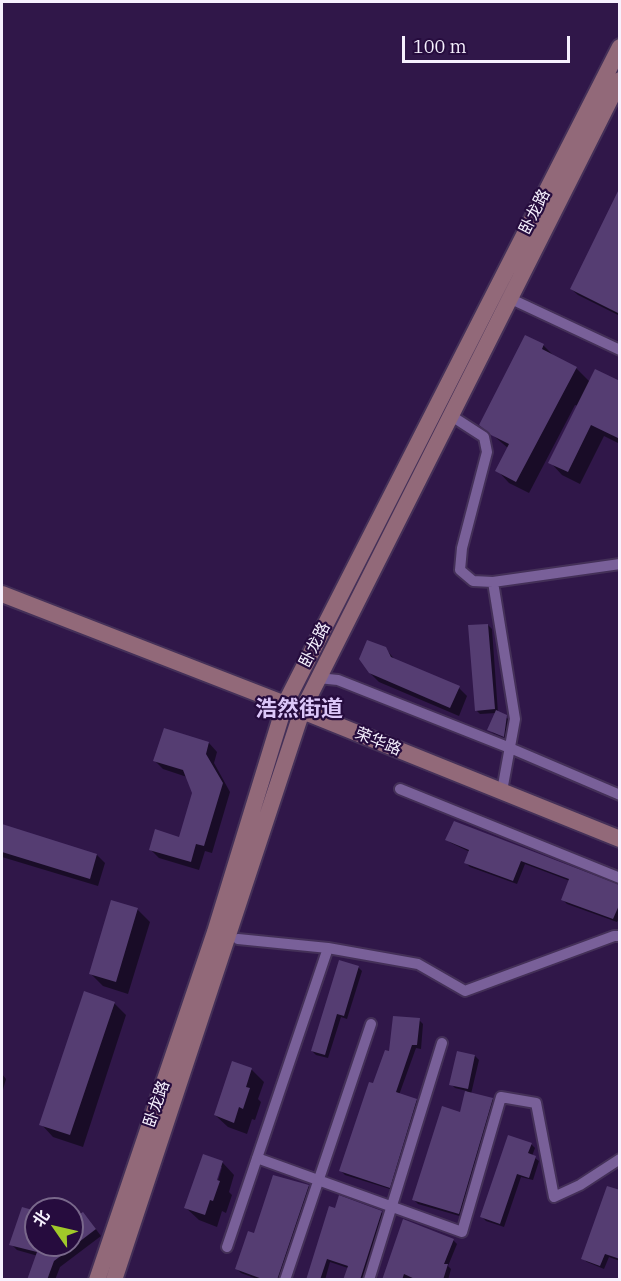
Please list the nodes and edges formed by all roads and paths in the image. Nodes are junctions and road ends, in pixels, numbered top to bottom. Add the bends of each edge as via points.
1 (620, 47) edge
2 (620, 80) edge
3 (509, 298) junction
4 (620, 350) edge
5 (450, 415) junction
6 (620, 564) edge
7 (493, 582) junction
8 (2, 594) edge
9 (318, 678) junction
10 (285, 704) junction
11 (302, 711) junction
12 (510, 748) junction
13 (400, 789) dead end
14 (502, 791) junction
15 (620, 795) edge
16 (620, 839) edge
17 (620, 878) edge
18 (620, 936) edge
19 (238, 939) dead end
20 (328, 948) junction
21 (371, 1024) dead end
22 (442, 1043) dead end
23 (257, 1158) junction
24 (620, 1159) edge
25 (318, 1181) junction
26 (392, 1207) junction
27 (227, 1247) dead end
28 (97, 1280) edge
29 (114, 1280) edge
30 (285, 1280) edge
31 (369, 1280) edge

1 - 10 main road, 卧龙路
2 - 3 main road, 卧龙路
3 - 4 street
3 - 5 main road, 卧龙路
5 - 7 street via 484,437 487,452 460,570 473,581
5 - 9 main road, 卧龙路
6 - 7 street
7 - 12 street via 515,719
8 - 10 main road, 荣华路
9 - 11 main road, 卧龙路
9 - 12 street via 338,680
10 - 11 main road, 荣华路
10 - 28 main road, 卧龙路 via 215,932
11 - 14 main road, 荣华路
11 - 29 main road, 卧龙路
12 - 14 street
12 - 15 street
13 - 17 street
14 - 16 main road, 荣华路
18 - 20 street via 465,991 418,964
19 - 20 street
20 - 23 street
21 - 25 street
22 - 26 street
23 - 25 street
23 - 27 street
24 - 26 street via 554,1197 536,1102 501,1097 462,1232
25 - 26 street
25 - 30 street
26 - 31 street

